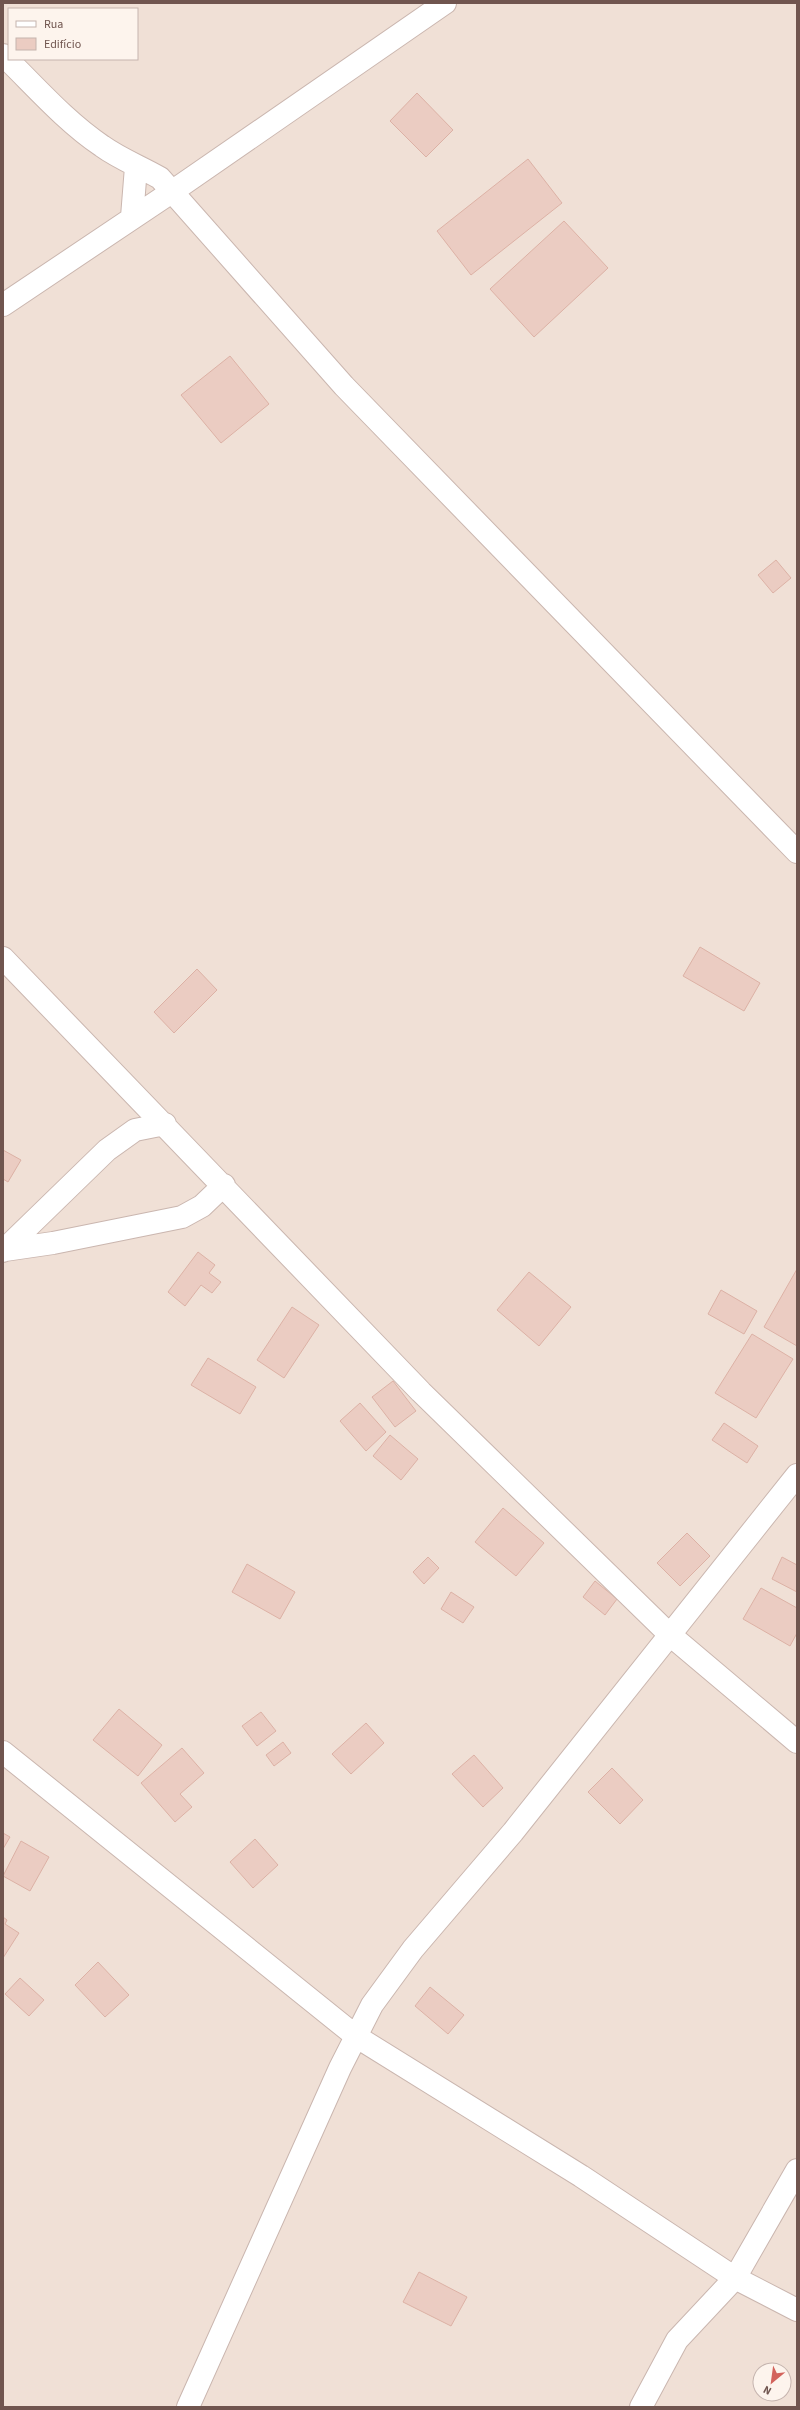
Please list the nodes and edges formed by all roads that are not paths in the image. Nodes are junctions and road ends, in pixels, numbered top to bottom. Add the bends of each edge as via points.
1 (446, 3) edge
2 (8, 60) edge
3 (136, 167) junction
4 (173, 191) junction
5 (132, 217) junction
6 (3, 305) edge
7 (797, 852) edge
8 (3, 958) edge
9 (165, 1124) junction
10 (224, 1186) junction
11 (4, 1251) edge
12 (797, 1475) edge
13 (669, 1634) junction
14 (797, 1742) edge
15 (3, 1752) edge
16 (357, 2037) junction
17 (797, 2170) edge
18 (735, 2278) junction
19 (797, 2310) edge
20 (188, 2407) edge
21 (641, 2407) edge

1 - 4 street
2 - 3 street via 101,146
3 - 4 street via 160,178
3 - 5 street
4 - 5 street
4 - 7 street via 344,386
5 - 6 street
8 - 9 street
9 - 10 street
9 - 11 street via 135,1130 107,1150
10 - 11 street via 202,1206 182,1217
10 - 13 street via 422,1392
12 - 13 street
13 - 14 street
13 - 16 street via 513,1832 413,1949 372,2005
15 - 16 street
16 - 18 street via 581,2176
16 - 20 street via 340,2068
17 - 18 street
18 - 19 street
18 - 21 street via 677,2340

